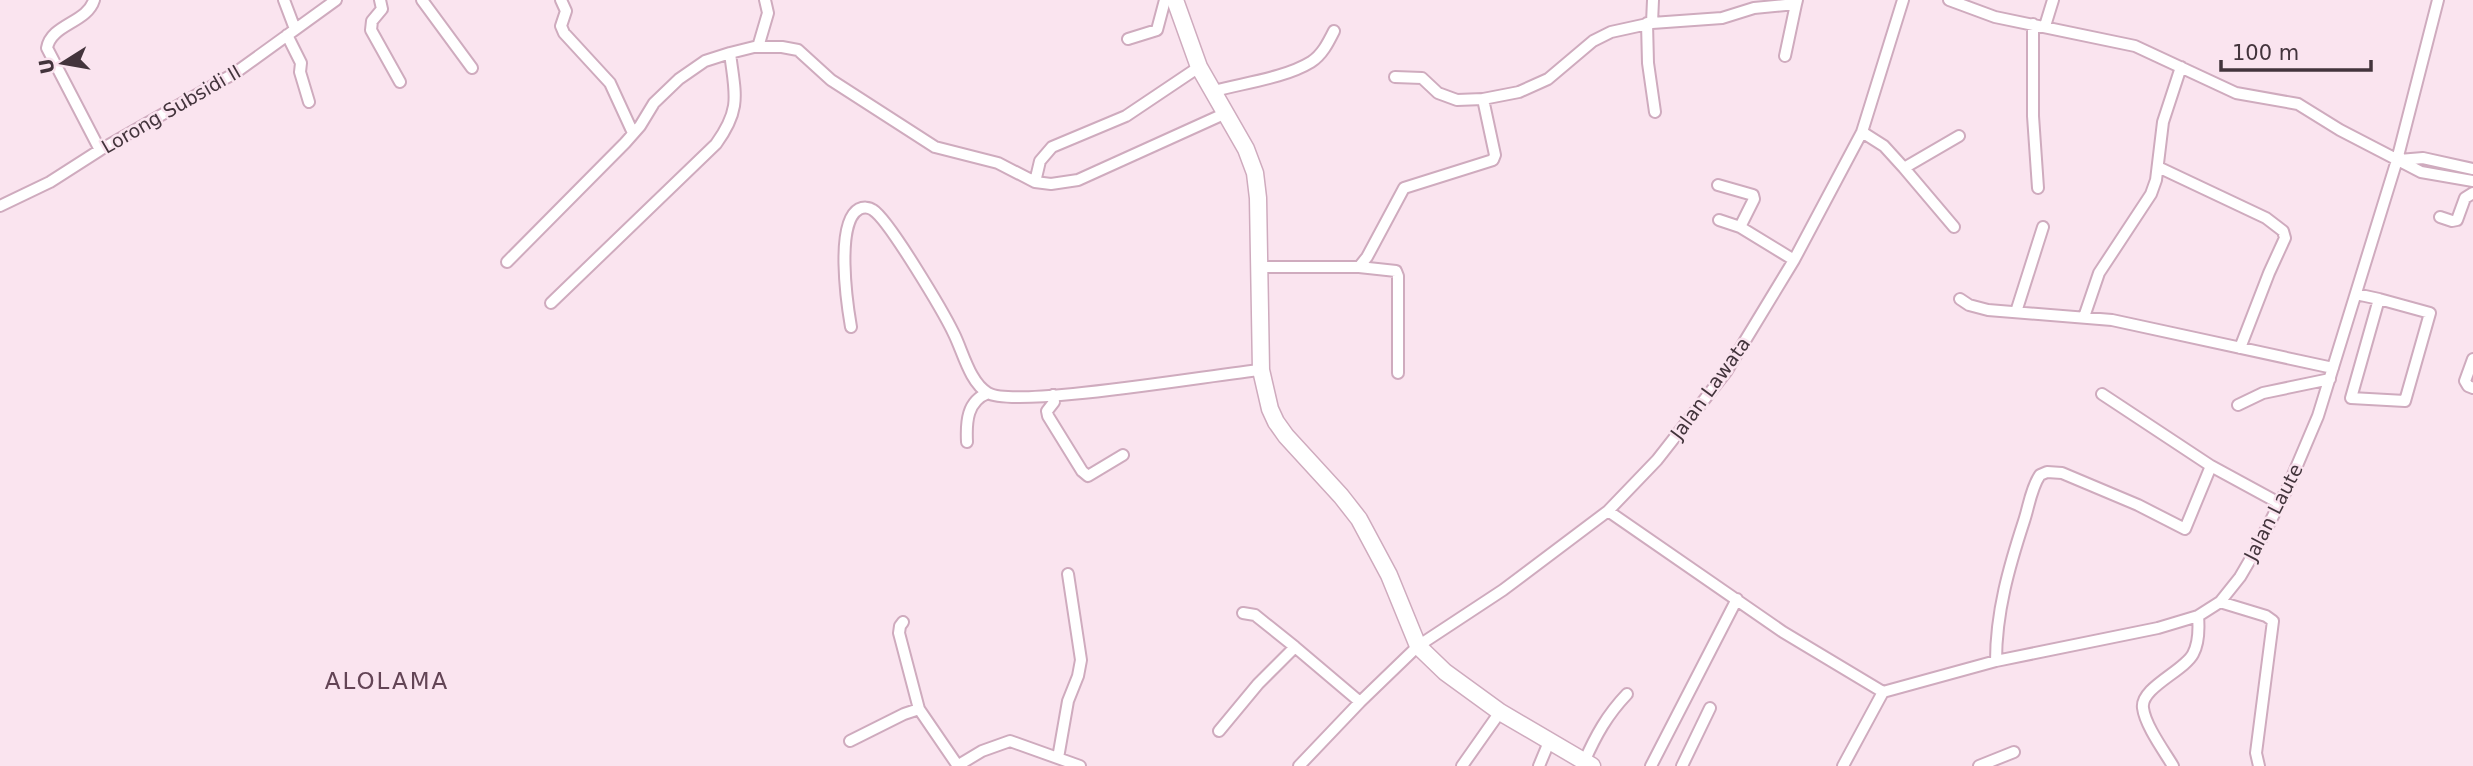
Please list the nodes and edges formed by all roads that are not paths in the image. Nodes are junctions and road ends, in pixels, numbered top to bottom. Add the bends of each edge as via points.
1 (94, 0) edge
2 (284, 0) edge
3 (336, 0) edge
4 (380, 0) edge
5 (422, 0) edge
6 (561, 0) edge
7 (765, 0) edge
8 (1165, 0) edge
9 (1175, 0) edge
10 (1653, 0) edge
11 (1903, 0) edge
12 (1949, 0) edge
13 (2053, 0) edge
14 (2438, 0) edge
15 (1796, 2) edge
16 (1649, 23) junction
17 (2033, 24) junction
18 (2045, 26) junction
19 (1334, 31) dead end
20 (291, 32) junction
21 (1128, 39) dead end
22 (758, 47) junction
23 (730, 53) junction
24 (1785, 56) dead end
25 (1199, 67) junction
26 (2181, 67) junction
27 (472, 68) dead end
28 (1395, 77) dead end
29 (400, 82) dead end
30 (1214, 91) junction
31 (1483, 99) junction
32 (309, 102) dead end
33 (1655, 112) dead end
34 (1226, 113) junction
35 (1863, 132) junction
36 (633, 133) junction
37 (1959, 136) dead end
38 (100, 150) junction
39 (2397, 160) junction
40 (2158, 167) junction
41 (1904, 168) junction
42 (2473, 169) edge
43 (2473, 181) edge
44 (1035, 182) junction
45 (1718, 185) dead end
46 (2038, 188) dead end
47 (2473, 193) edge
48 (0, 206) edge
49 (2441, 217) dead end
50 (1719, 220) dead end
51 (1740, 227) junction
52 (1954, 227) dead end
53 (2043, 227) dead end
54 (1794, 260) junction
55 (507, 262) dead end
56 (1260, 267) junction
57 (1359, 267) junction
58 (1960, 299) dead end
59 (2379, 299) junction
60 (2354, 300) junction
61 (551, 303) dead end
62 (2016, 312) junction
63 (2375, 312) junction
64 (2084, 317) junction
65 (851, 327) dead end
66 (2240, 348) junction
67 (2473, 359) edge
68 (1261, 370) junction
69 (1398, 373) dead end
70 (2332, 373) junction
71 (2473, 388) edge
72 (988, 393) junction
73 (2102, 394) dead end
74 (1053, 395) junction
75 (2238, 405) dead end
76 (967, 442) dead end
77 (1123, 455) dead end
78 (2211, 467) junction
79 (2279, 503) junction
80 (1608, 511) junction
81 (1068, 575) dead end
82 (1737, 599) junction
83 (2220, 602) junction
84 (1242, 613) dead end
85 (2198, 616) junction
86 (903, 622) dead end
87 (1295, 646) junction
88 (1418, 646) junction
89 (1996, 661) junction
90 (1883, 692) junction
91 (1627, 694) dead end
92 (1360, 702) junction
93 (1710, 708) dead end
94 (919, 709) junction
95 (1500, 712) junction
96 (1219, 732) dead end
97 (850, 741) dead end
98 (1549, 743) junction
99 (2014, 752) dead end
100 (1058, 758) junction
101 (1588, 764) edge
102 (957, 766) edge
103 (1080, 766) edge
104 (1299, 766) edge
105 (1462, 766) edge
106 (1539, 766) edge
107 (1651, 766) edge
108 (1682, 766) edge
109 (1843, 766) edge
110 (1979, 766) edge
111 (2173, 766) edge
112 (2259, 766) edge

1 - 38 street via 86,13 52,36 47,48
2 - 20 street
3 - 20 street, Lorong Subsidi II
4 - 29 street via 382,9 371,30
5 - 27 street
6 - 36 street via 566,10 561,26 564,33 610,83
7 - 22 street via 768,13
8 - 21 street via 1157,30
9 - 25 highway
10 - 16 street
11 - 35 street, Jalan Lawata
12 - 17 street via 1995,17
13 - 18 street
14 - 39 street, Jalan Laute
15 - 16 street via 1722,18
15 - 24 street
16 - 31 street via 1599,37 1534,87
16 - 33 street via 1647,53
17 - 18 street
17 - 46 street
18 - 26 street via 2135,46
19 - 30 street via 1311,62
20 - 32 street
20 - 38 street, Lorong Subsidi II via 225,79
22 - 23 street
22 - 44 street via 798,50 831,80 934,147 998,163
23 - 36 street via 705,61 679,79
23 - 61 street via 736,99 727,129
25 - 30 highway
25 - 44 street via 1126,116 1046,151
26 - 39 street via 2236,93 2298,104
26 - 40 street via 2163,121
28 - 31 street via 1422,78 1438,93 1457,100
30 - 34 highway
31 - 57 street via 1493,160 1406,186
34 - 44 street via 1078,180
34 - 56 highway via 1255,173
35 - 41 street
35 - 54 street, Jalan Lawata
36 - 55 street
37 - 41 street
38 - 48 street, Lorong Subsidi II
39 - 42 street via 2423,158
39 - 43 street via 2421,172
39 - 60 street, Jalan Laute
40 - 64 street via 2151,194 2099,273
40 - 66 street via 2266,218 2283,231 2285,238
41 - 52 street
45 - 51 street via 1753,195
47 - 49 street via 2465,198 2457,220
50 - 51 street
51 - 54 street
53 - 62 street
54 - 80 street, Jalan Lawata via 1726,372 1657,460
56 - 57 street
56 - 68 highway
57 - 69 street via 1388,269 1398,275
58 - 62 street via 1979,309
59 - 60 street
59 - 63 street
59 - 63 street via 2430,313 2405,401 2351,398
60 - 63 street
60 - 70 street, Jalan Laute
62 - 64 street
64 - 66 street
65 - 72 street via 845,286 848,223 856,211 866,207 873,209 902,247 954,332 975,379
66 - 70 street
67 - 71 street via 2465,381
68 - 74 street
68 - 88 highway via 1276,422 1359,519 1389,575
70 - 75 street
70 - 79 street, Jalan Laute
72 - 74 street via 1013,398
72 - 76 street via 971,407
73 - 78 street
74 - 77 street via 1048,416 1082,471 1088,476 1096,474
78 - 79 street
78 - 89 street via 2185,530 2056,471 2040,475 2002,595
79 - 83 street, Jalan Laute via 2240,577
80 - 82 street
80 - 88 street, Jalan Lawata via 1503,590
81 - 100 street via 1082,660 1068,701
82 - 90 street
82 - 107 street
83 - 85 street, Jalan Laute
83 - 112 street via 2273,621 2256,753
84 - 87 street via 1255,615
85 - 89 street, Jalan Laute
85 - 111 street via 2193,653 2142,704
86 - 94 street via 899,633
87 - 92 street
87 - 96 street
88 - 92 street, Jalan Lawata
88 - 95 highway
89 - 90 street, Jalan Laute
90 - 109 street
91 - 101 street via 1598,730
92 - 104 street, Jalan Lawata
93 - 108 street
94 - 97 street
94 - 102 street
95 - 98 highway
95 - 105 street
98 - 101 highway
98 - 106 street
99 - 110 street
100 - 102 street via 1010,741
100 - 103 street

